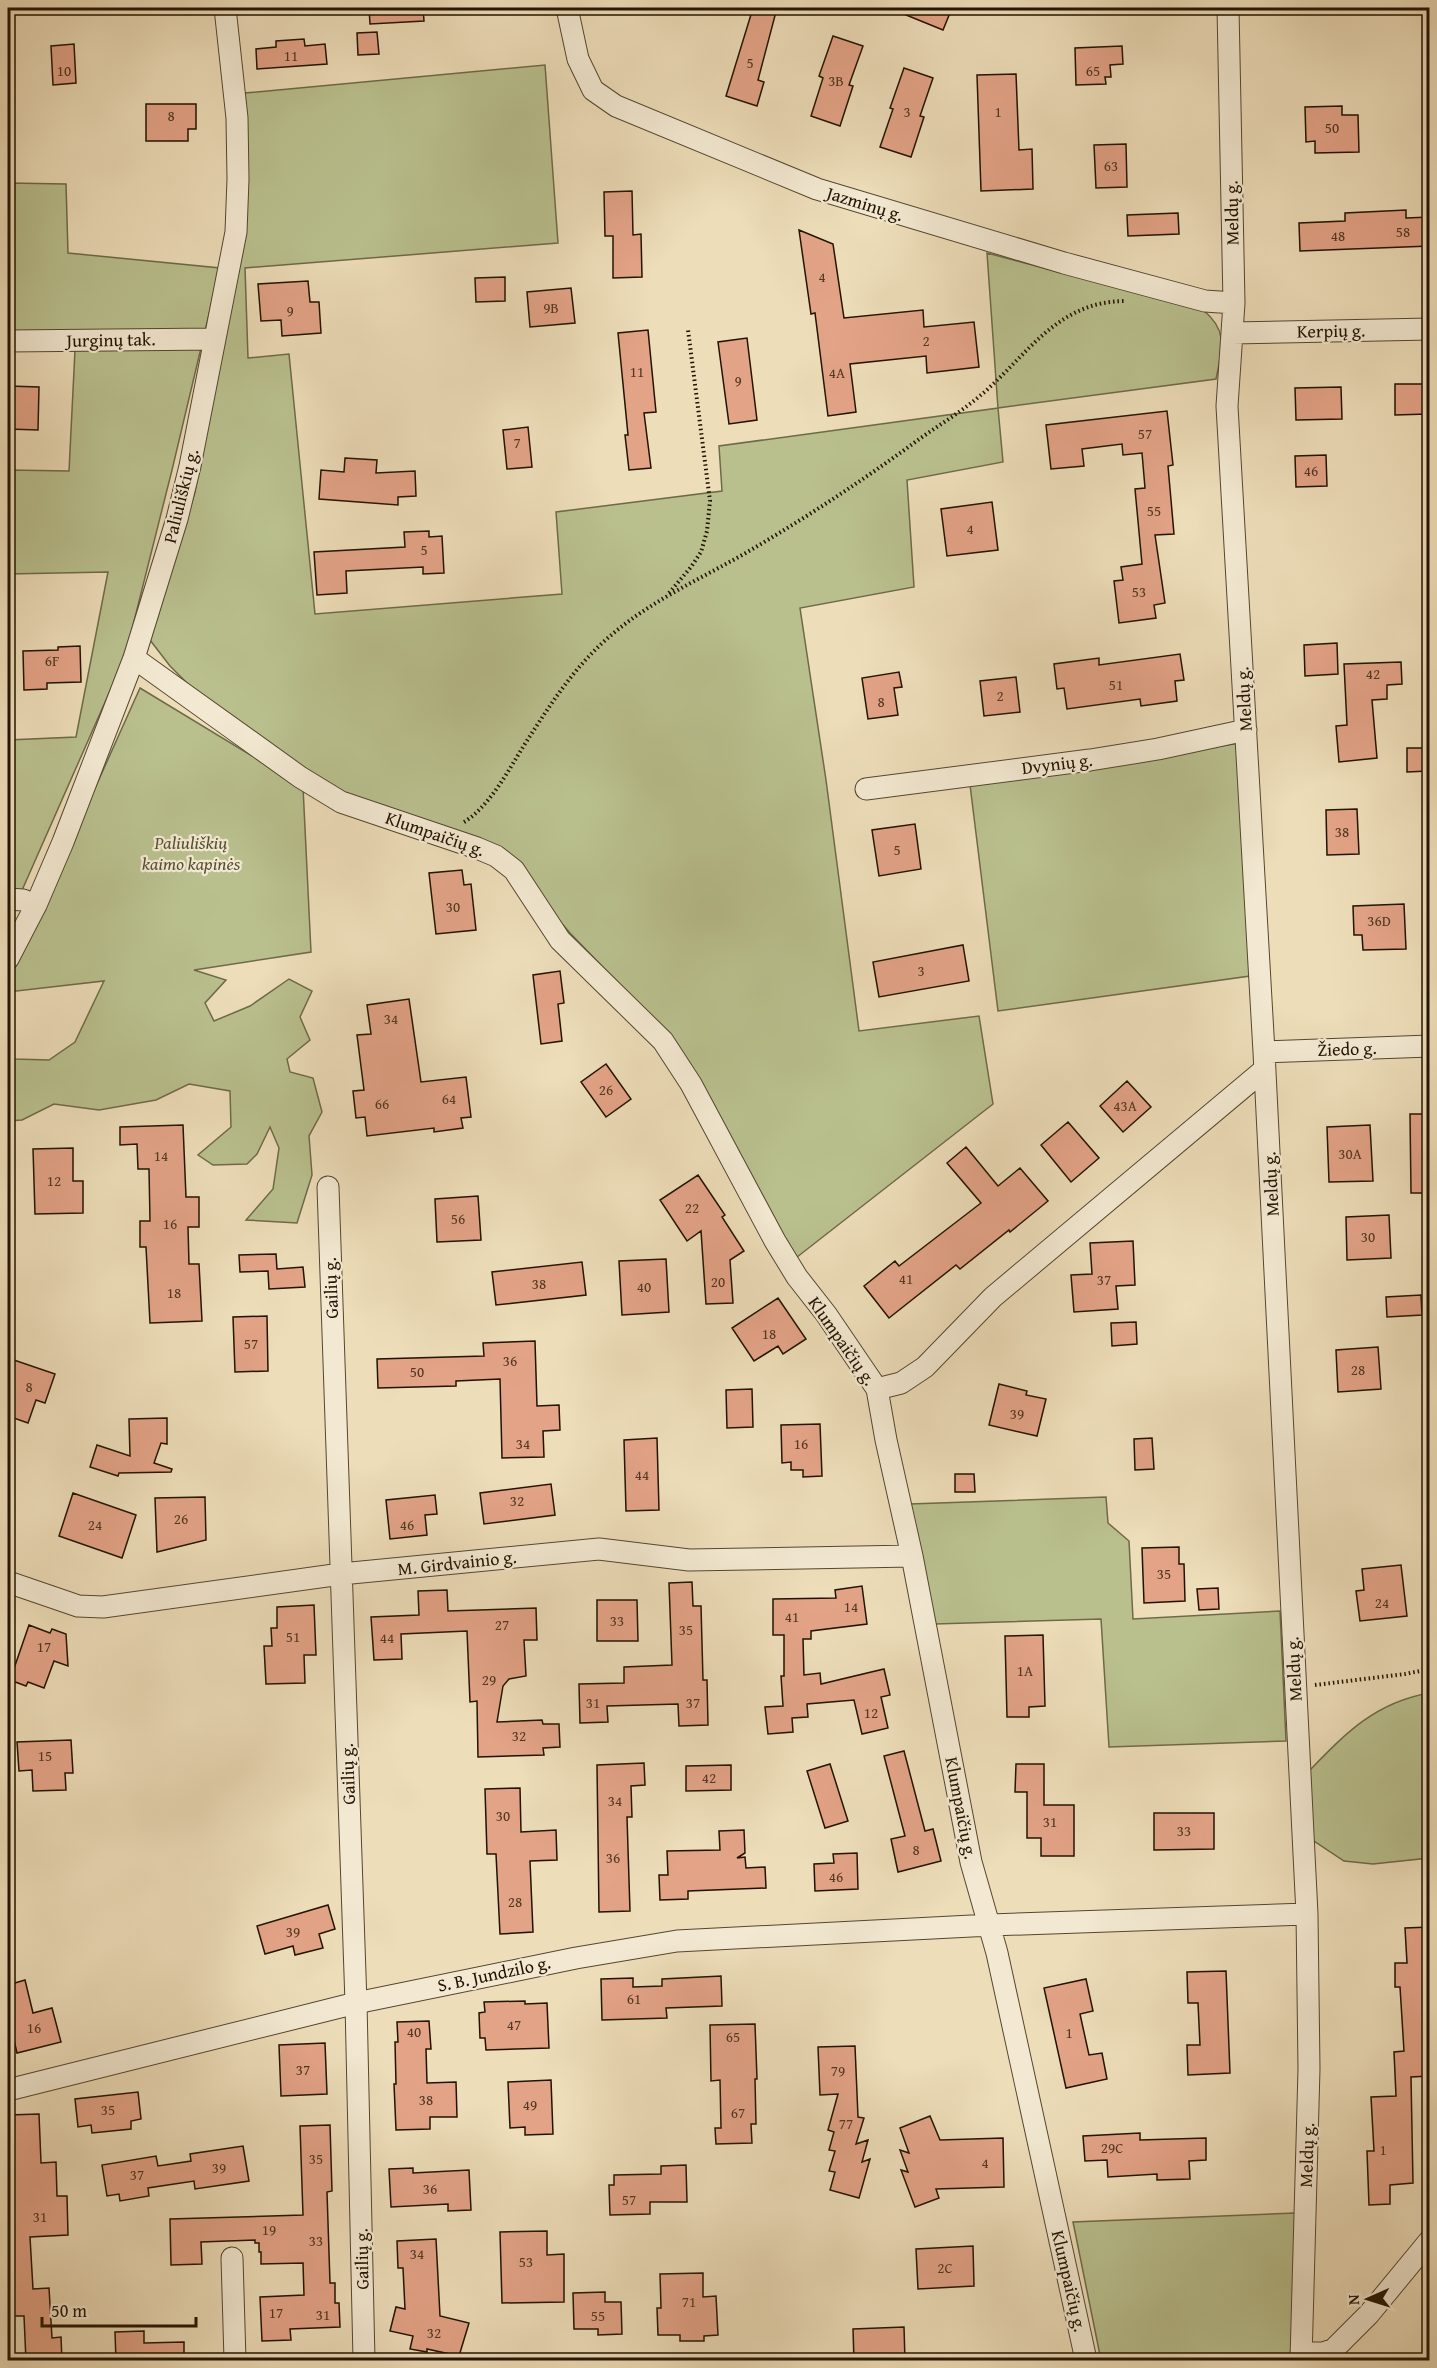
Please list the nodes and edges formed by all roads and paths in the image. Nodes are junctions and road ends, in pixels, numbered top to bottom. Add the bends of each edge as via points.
1 (225, 8) edge
2 (567, 8) edge
3 (1228, 8) edge
4 (1125, 301) dead end
5 (1234, 303) junction
6 (1430, 329) edge
7 (688, 330) dead end
8 (1232, 333) junction
9 (215, 339) junction
10 (8, 341) edge
11 (667, 596) junction
12 (134, 658) junction
13 (1246, 730) junction
14 (866, 789) dead end
15 (439, 835) junction
16 (8, 899) edge
17 (36, 905) junction
18 (8, 959) edge
19 (1430, 1046) edge
20 (1264, 1060) junction
21 (328, 1187) dead end
22 (877, 1389) junction
23 (912, 1556) junction
24 (341, 1574) junction
25 (8, 1582) edge
26 (1430, 1669) edge
27 (1295, 1688) junction
28 (1307, 1914) junction
29 (991, 1925) junction
30 (356, 2003) junction
31 (8, 2090) edge
32 (1430, 2240) edge
33 (232, 2258) dead end
34 (1301, 2357) edge
35 (235, 2361) edge
36 (364, 2361) edge
37 (1086, 2361) edge

1 - 9 street, Paliuliškių g. via 237,118 238,179 236,232
2 - 5 street, Jazminų g. via 578,59 593,90 616,106 817,189 1064,263 1205,301
3 - 5 street, Meldų g.
4 - 11 path via 1095,304 1070,314 980,396 852,488
5 - 8 street, Meldų g.
6 - 8 street, Kerpių g.
7 - 11 path via 710,501 701,552
8 - 13 street, Meldų g. via 1227,406
9 - 10 street, Jurginų tak.
9 - 12 street, Paliuliškių g. via 177,519
11 - 15 path via 609,637 572,675 495,790 470,818
12 - 15 street, Klumpaičių g. via 341,802
12 - 17 street, Paliuliškių g.
13 - 14 street, Dvynių g. via 1090,760
13 - 20 street, Meldų g.
15 - 22 street, Klumpaičių g. via 496,856 514,870 560,940 663,1041 691,1084 791,1268
16 - 17 street
17 - 18 street, Paliuliškių g.
19 - 20 street, Žiedo g.
20 - 22 street via 993,1297 925,1367 901,1383
20 - 27 street, Meldų g.
21 - 24 street, Gailių g.
22 - 23 street, Klumpaičių g.
23 - 24 street, M. Girdvainio g. via 688,1560 599,1549
23 - 29 street, Klumpaičių g. via 971,1862
24 - 25 street, M. Girdvainio g. via 103,1607 78,1606
24 - 30 street, Gailių g.
26 - 27 path
27 - 28 street, Meldų g.
28 - 29 street, S. B. Jundzilo g.
28 - 34 street, Meldų g. via 1310,2069
29 - 30 street, S. B. Jundzilo g. via 677,1941
29 - 37 street, Klumpaičių g.
30 - 31 street, S. B. Jundzilo g.
30 - 36 street, Gailių g.
32 - 34 street via 1369,2314 1334,2349
33 - 35 street

